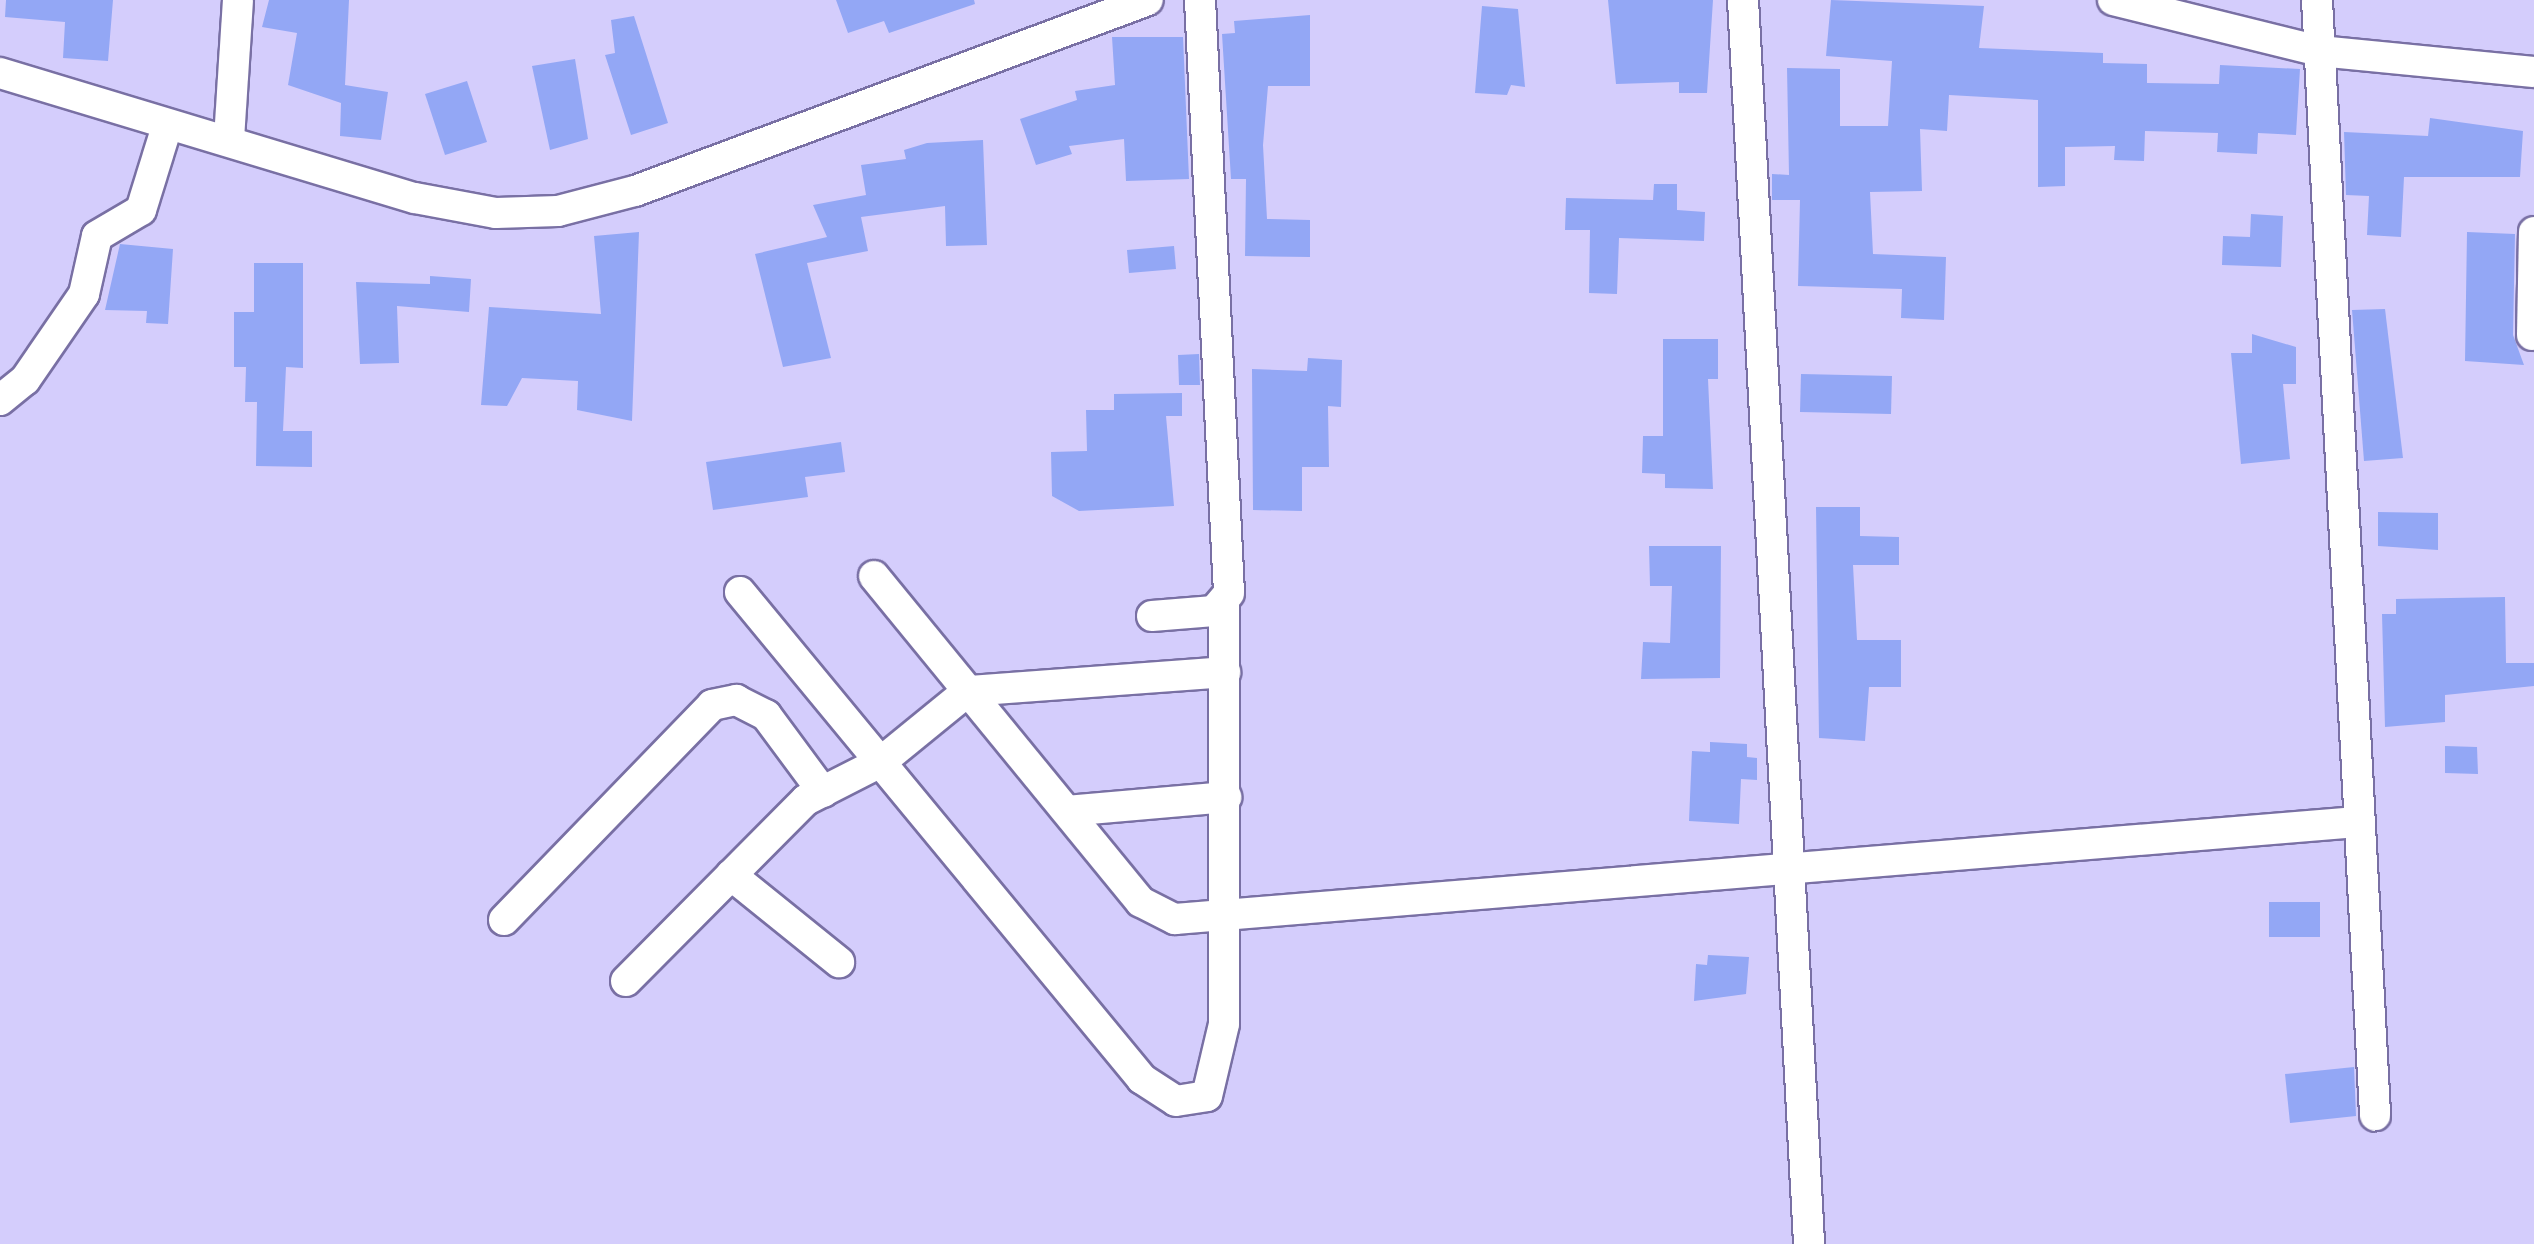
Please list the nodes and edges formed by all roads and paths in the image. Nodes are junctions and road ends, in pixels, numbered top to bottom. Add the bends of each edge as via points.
1 (238, 0) edge
2 (1148, 0) edge
3 (1200, 0) edge
4 (1744, 0) edge
5 (2113, 0) edge
6 (2317, 0) edge
7 (2319, 52) junction
8 (2534, 72) edge
9 (0, 73) edge
10 (167, 126) junction
11 (229, 139) junction
12 (2534, 232) edge
13 (2532, 336) edge
14 (0, 400) edge
15 (874, 576) dead end
16 (740, 592) dead end
17 (1224, 604) junction
18 (1152, 616) dead end
19 (1225, 672) junction
20 (968, 690) junction
21 (881, 762) junction
22 (823, 792) junction
23 (1226, 797) junction
24 (1067, 811) junction
25 (2357, 822) junction
26 (1790, 864) junction
27 (731, 875) junction
28 (1227, 913) junction
29 (504, 920) dead end
30 (839, 962) dead end
31 (626, 981) dead end
32 (2375, 1116) dead end
33 (1808, 1244) edge

1 - 11 street
2 - 11 street via 635,191 558,210 496,214 414,198
3 - 17 street
4 - 26 street
5 - 7 street
6 - 7 street
7 - 8 street
7 - 25 street
9 - 10 street
10 - 11 street
10 - 14 street via 141,210 97,236 84,294 25,380
12 - 13 street
15 - 20 street
16 - 21 street
17 - 18 street
17 - 19 street
19 - 20 street
19 - 23 street
20 - 21 street
20 - 24 street
21 - 22 street
21 - 28 street via 1142,1078 1176,1101 1207,1096 1219,1068
22 - 27 street
22 - 29 street via 766,715 736,700 712,705
23 - 24 street
23 - 28 street
24 - 28 street via 1141,902 1175,919
25 - 26 street
25 - 32 street
26 - 28 street
26 - 33 street
27 - 30 street
27 - 31 street

